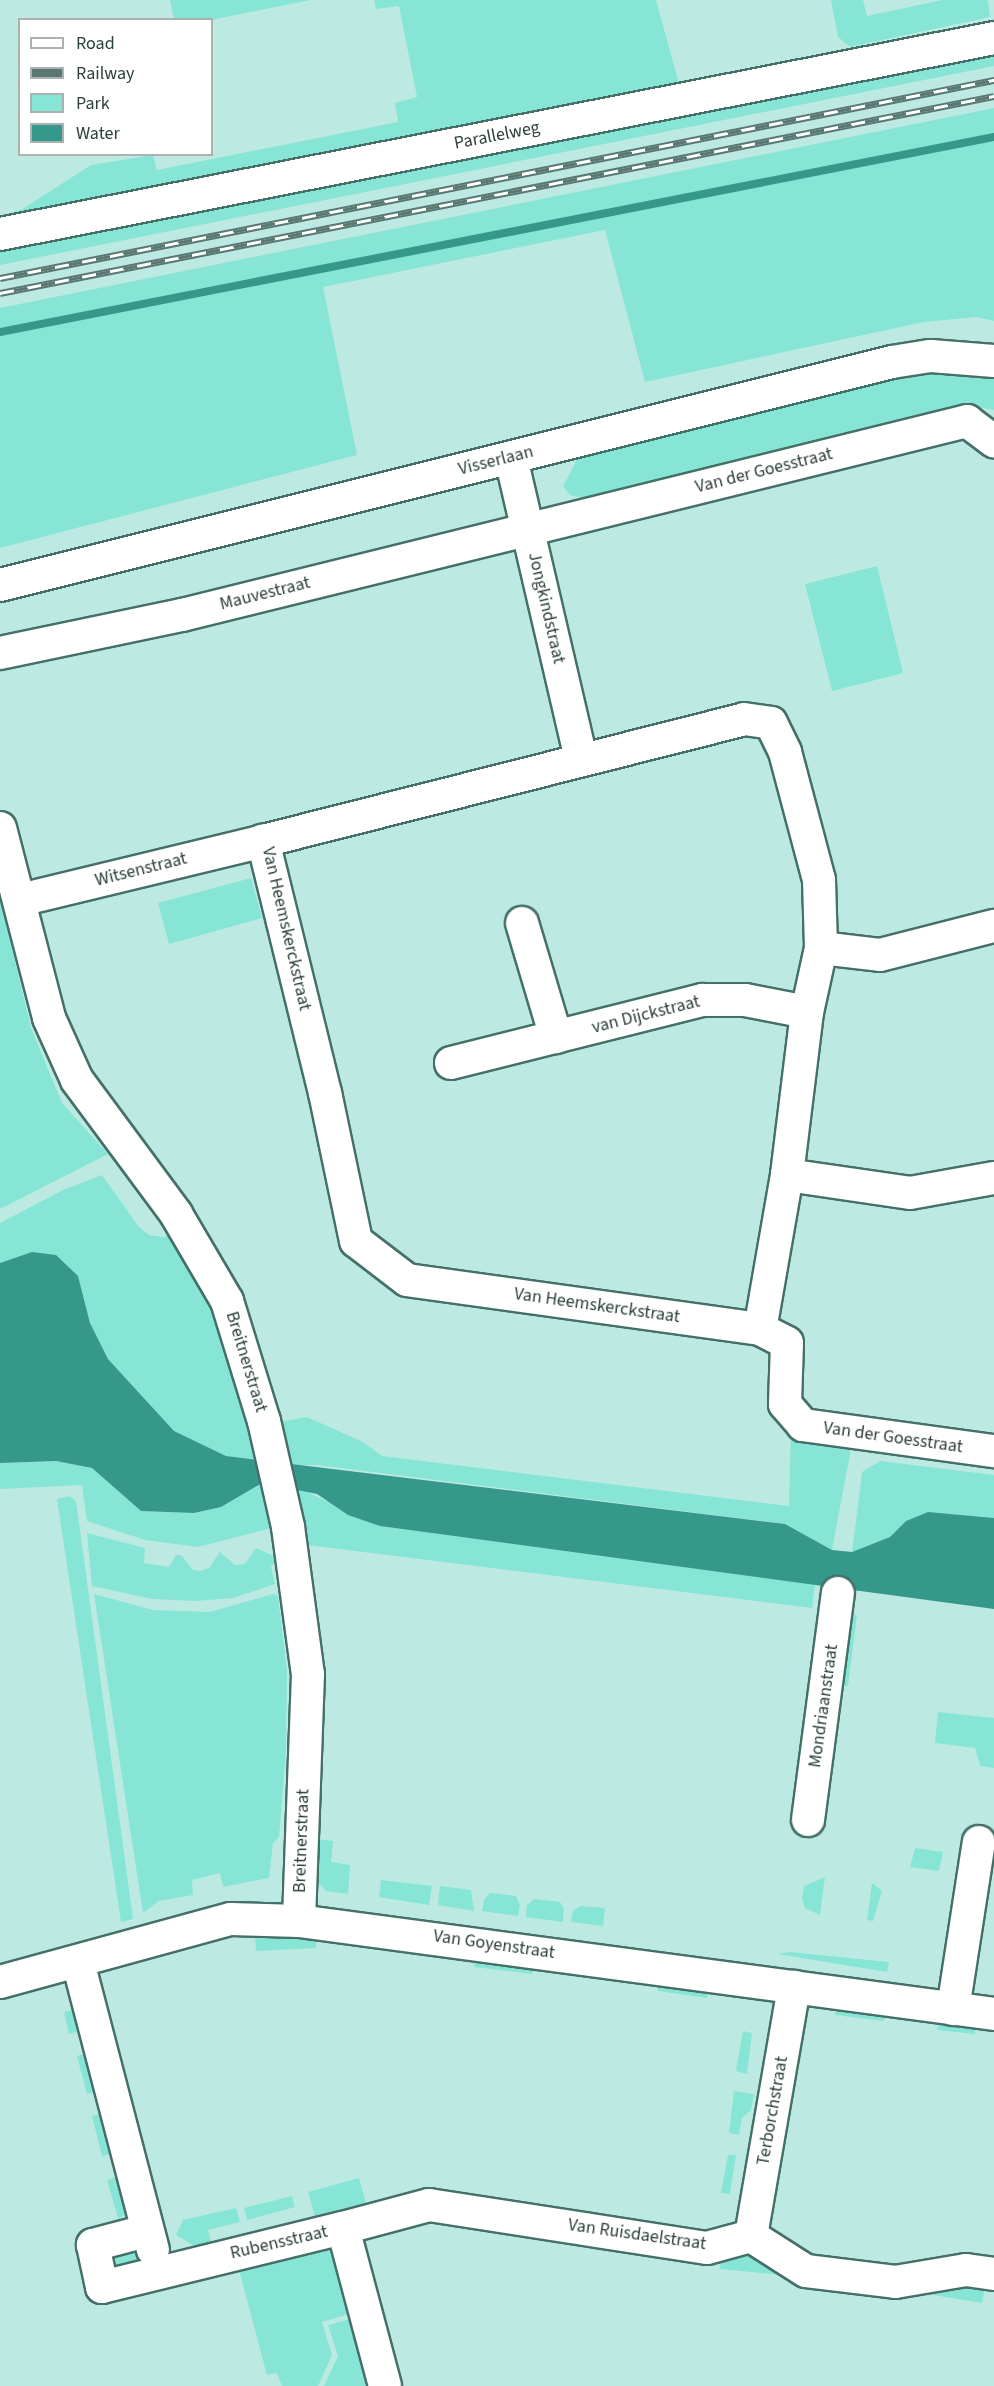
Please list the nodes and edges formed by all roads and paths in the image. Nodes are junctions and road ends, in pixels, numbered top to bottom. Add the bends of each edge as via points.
1 (994, 38) edge
2 (0, 234) edge
3 (994, 361) edge
4 (994, 441) edge
5 (511, 458) junction
6 (528, 528) junction
7 (0, 585) edge
8 (0, 653) edge
9 (581, 758) junction
10 (263, 841) junction
11 (2, 847) edge
12 (20, 900) junction
13 (522, 923) dead end
14 (994, 926) edge
15 (821, 948) junction
16 (807, 1012) junction
17 (556, 1037) junction
18 (451, 1063) dead end
19 (787, 1175) junction
20 (994, 1178) edge
21 (760, 1329) junction
22 (994, 1451) edge
23 (838, 1593) dead end
24 (808, 1820) dead end
25 (979, 1842) dead end
26 (299, 1921) junction
27 (78, 1962) junction
28 (0, 1982) edge
29 (794, 1987) junction
30 (952, 2008) junction
31 (994, 2014) edge
32 (343, 2228) junction
33 (146, 2230) junction
34 (752, 2236) junction
35 (161, 2271) junction
36 (994, 2274) edge
37 (385, 2386) edge

1 - 2 street, Parallelweg
3 - 5 street, Visserlaan via 941,356 892,362
4 - 6 street, Van der Goesstraat via 967,421
5 - 6 street, Jongkindstraat
5 - 7 street, Visserlaan
6 - 8 street, Mauvestraat via 182,615
6 - 9 street, Jongkindstraat
9 - 10 street, Van Heemskerckstraat
9 - 15 street, Van Heemskerckstraat via 744,719 771,723 785,752 819,880
10 - 12 street, Witsenstraat
10 - 21 street, Van Heemskerckstraat via 325,1093 356,1241 407,1280
11 - 12 street, Breitnerstraat
12 - 26 street, Breitnerstraat via 49,1018 77,1080 176,1214 227,1301 270,1441 285,1508 308,1674
13 - 17 street
14 - 15 street via 879,955
15 - 16 street, Van Heemskerckstraat
16 - 17 street, van Dijckstraat via 745,1000 702,1000
16 - 19 street, Van Heemskerckstraat
17 - 18 street, van Dijckstraat
19 - 20 street via 910,1193
19 - 21 street, Van Heemskerckstraat
21 - 22 street, Van der Goesstraat via 787,1343 785,1404 803,1425
23 - 24 street, Mondriaanstraat
25 - 30 street
26 - 27 street, Van Goyenstraat via 231,1919
26 - 29 street, Van Goyenstraat
27 - 28 street, Van Goyenstraat
27 - 33 street
29 - 30 street, Van Goyenstraat
29 - 34 street, Terborchstraat
30 - 31 street, Van Goyenstraat
32 - 34 street, Van Ruisdaelstraat via 429,2205 706,2248
32 - 35 street, Rubensstraat
32 - 37 street, Rubensstraat
33 - 35 street
33 - 35 street, Rubensstraat via 93,2245 102,2286
34 - 36 street via 806,2271 895,2282 966,2270

